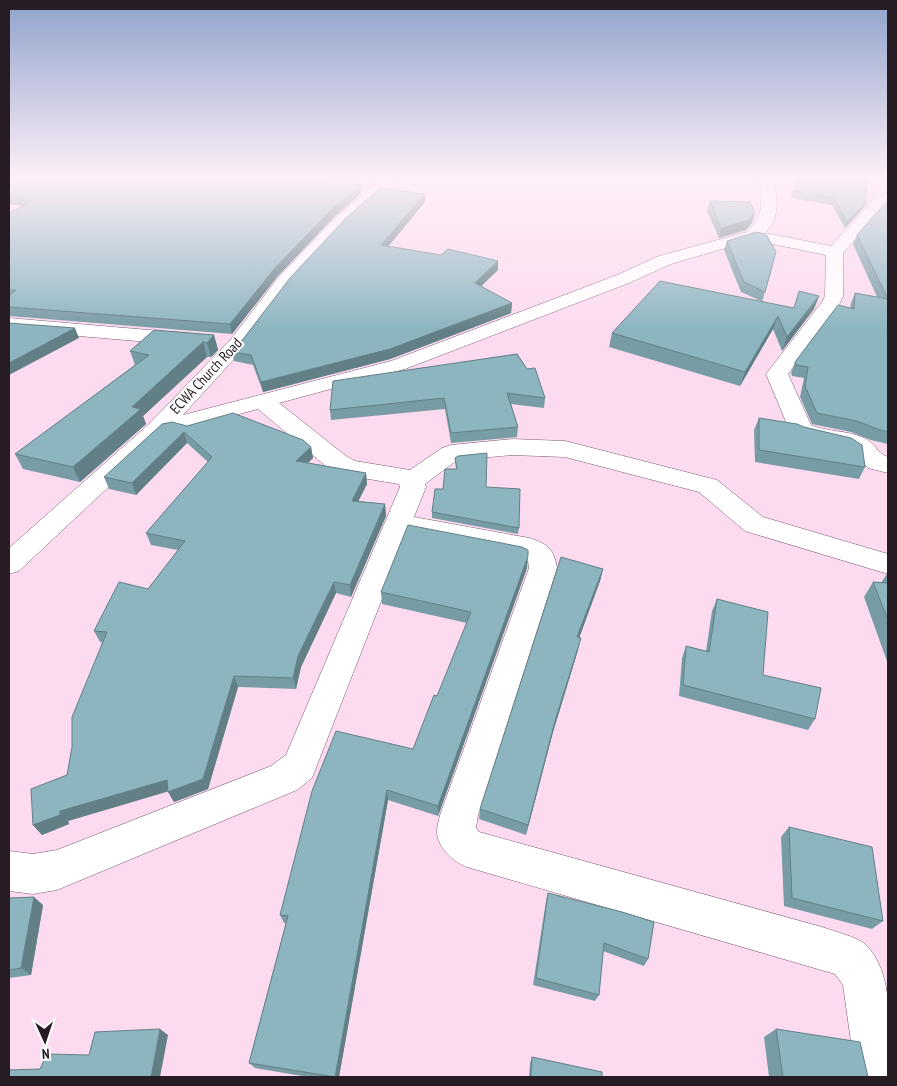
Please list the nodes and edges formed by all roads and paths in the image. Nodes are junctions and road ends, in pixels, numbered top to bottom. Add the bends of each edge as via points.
1 (334, 229) edge
2 (760, 229) edge
3 (855, 229) edge
4 (753, 236) junction
5 (834, 252) junction
6 (9, 324) edge
7 (238, 343) junction
8 (262, 401) junction
9 (157, 428) junction
10 (888, 465) edge
11 (411, 481) junction
12 (398, 524) junction
13 (9, 564) edge
14 (888, 564) edge
15 (9, 871) edge
16 (878, 1077) edge

1 - 7 street, ECWA Church Road via 284,282
2 - 4 street
3 - 5 street
4 - 5 street
4 - 8 street via 665,260 398,365
5 - 10 street via 832,303 776,374 801,429 861,446 871,459
6 - 7 street
7 - 9 street, ECWA Church Road
8 - 9 street
8 - 11 street via 337,462 350,468 406,477
9 - 13 street, ECWA Church Road
11 - 12 street via 413,487
11 - 14 street via 451,453 512,447 565,449 708,486 754,524
12 - 15 street via 298,766 284,778 57,870 33,874
12 - 16 street via 529,548 541,556 544,568 459,815 456,833 467,848 849,958 863,977

